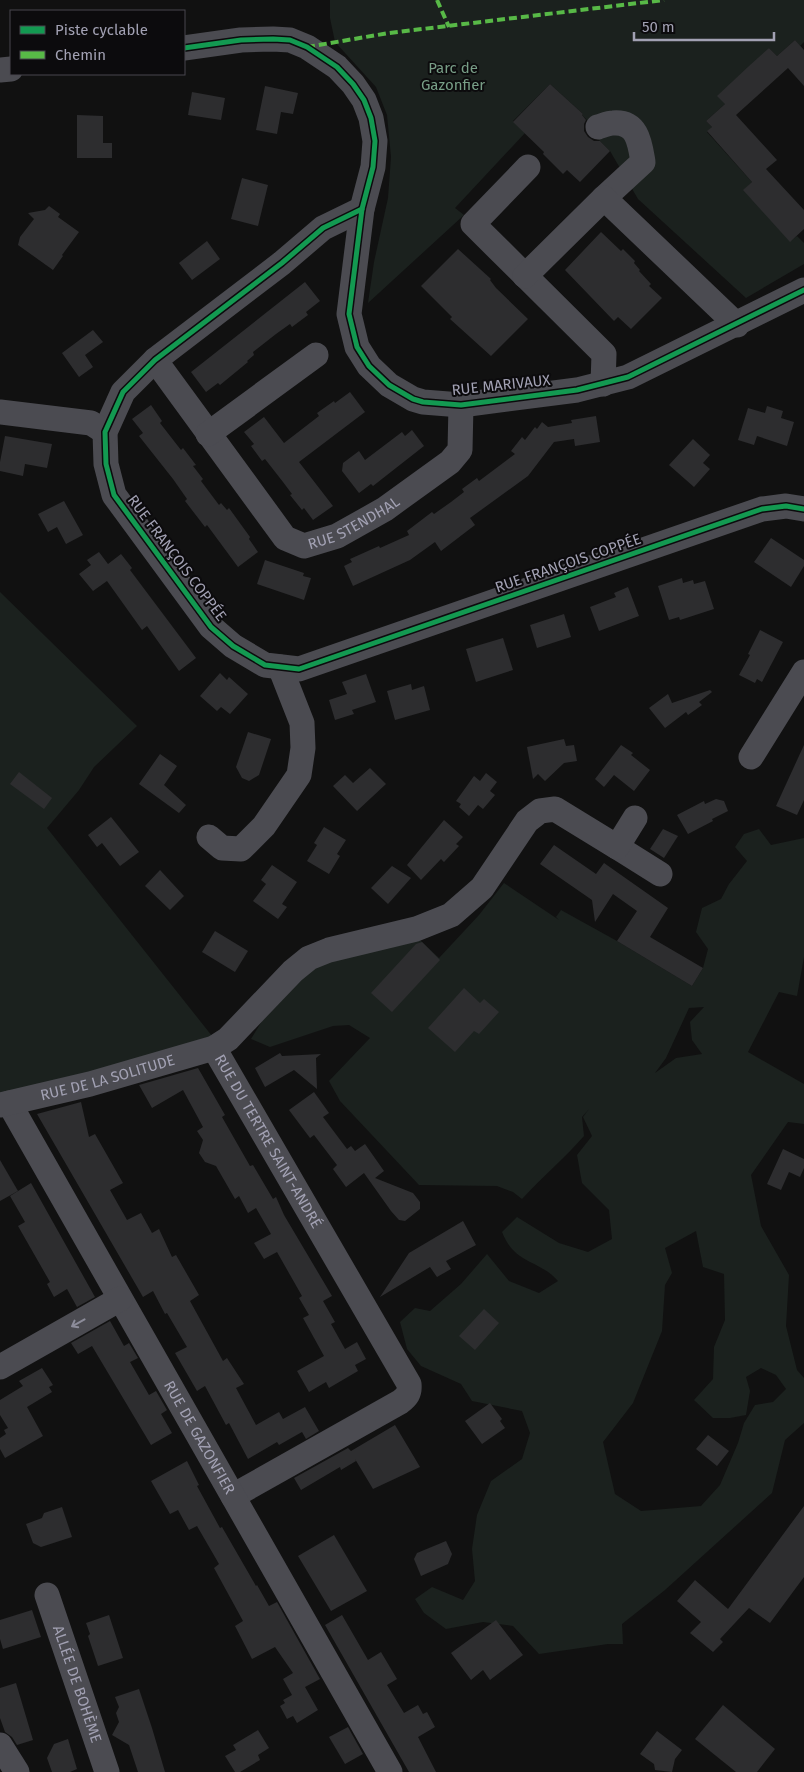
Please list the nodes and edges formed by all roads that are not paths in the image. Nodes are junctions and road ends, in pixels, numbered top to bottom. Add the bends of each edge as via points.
1 (185, 48) edge
2 (598, 128) dead end
3 (528, 167) dead end
4 (604, 198) junction
5 (362, 209) junction
6 (525, 276) junction
7 (804, 290) edge
8 (737, 325) junction
9 (316, 355) dead end
10 (155, 360) junction
11 (603, 384) junction
12 (462, 405) junction
13 (0, 412) edge
14 (105, 432) junction
15 (208, 434) junction
16 (804, 509) edge
17 (280, 667) junction
18 (804, 672) edge
19 (751, 757) dead end
20 (635, 818) dead end
21 (209, 837) dead end
22 (617, 848) junction
23 (660, 874) dead end
24 (214, 1048) junction
25 (4, 1104) edge
26 (120, 1299) junction
27 (0, 1367) edge
28 (233, 1496) junction
29 (47, 1595) dead end
30 (0, 1745) edge
31 (17, 1772) edge
32 (107, 1772) edge
33 (390, 1772) edge

1 - 5 street, RUE MARIVAUX via 241,40 290,40 337,67 364,100 375,141 373,167
2 - 4 street via 613,122 634,130 640,141 643,162
3 - 6 street via 473,224
4 - 6 street
4 - 8 street
5 - 10 street, RUE FRANÇOIS COPPÉE via 323,228
5 - 12 street, RUE MARIVAUX via 349,314 356,347 369,366 389,385 413,399
6 - 11 street via 604,354
7 - 8 street, RUE MARIVAUX
8 - 11 street, RUE MARIVAUX via 628,377
9 - 15 street
10 - 14 street, RUE FRANÇOIS COPPÉE via 123,392
10 - 15 street, RUE STENDHAL
11 - 12 street, RUE MARIVAUX
12 - 15 street, RUE STENDHAL via 460,450 450,462 385,509 337,536 304,546 285,538
13 - 14 street via 91,423
14 - 17 street, RUE FRANÇOIS COPPÉE via 106,464 114,495 211,627 233,646 265,665
16 - 17 street, RUE FRANÇOIS COPPÉE via 786,506 762,509 299,669
17 - 21 street via 302,723 299,776 264,826 241,849 222,848
18 - 19 street
20 - 22 street
22 - 23 street, RUE DU TERTRE SAINT-ANDRÉ
22 - 24 street, RUE DU TERTRE SAINT-ANDRÉ via 555,809 540,811 527,821 482,888 451,915 416,929 309,958 228,1039
24 - 25 street, RUE DE LA SOLITUDE via 90,1084
24 - 28 street, RUE DU TERTRE SAINT-ANDRÉ via 410,1390 400,1402
25 - 26 street, RUE DE GAZONFIER
26 -> 27 street
26 - 28 street, RUE DE GAZONFIER
28 - 33 street, RUE DE GAZONFIER
29 - 32 street, ALLÉE DE BOHÈME
30 - 31 street

